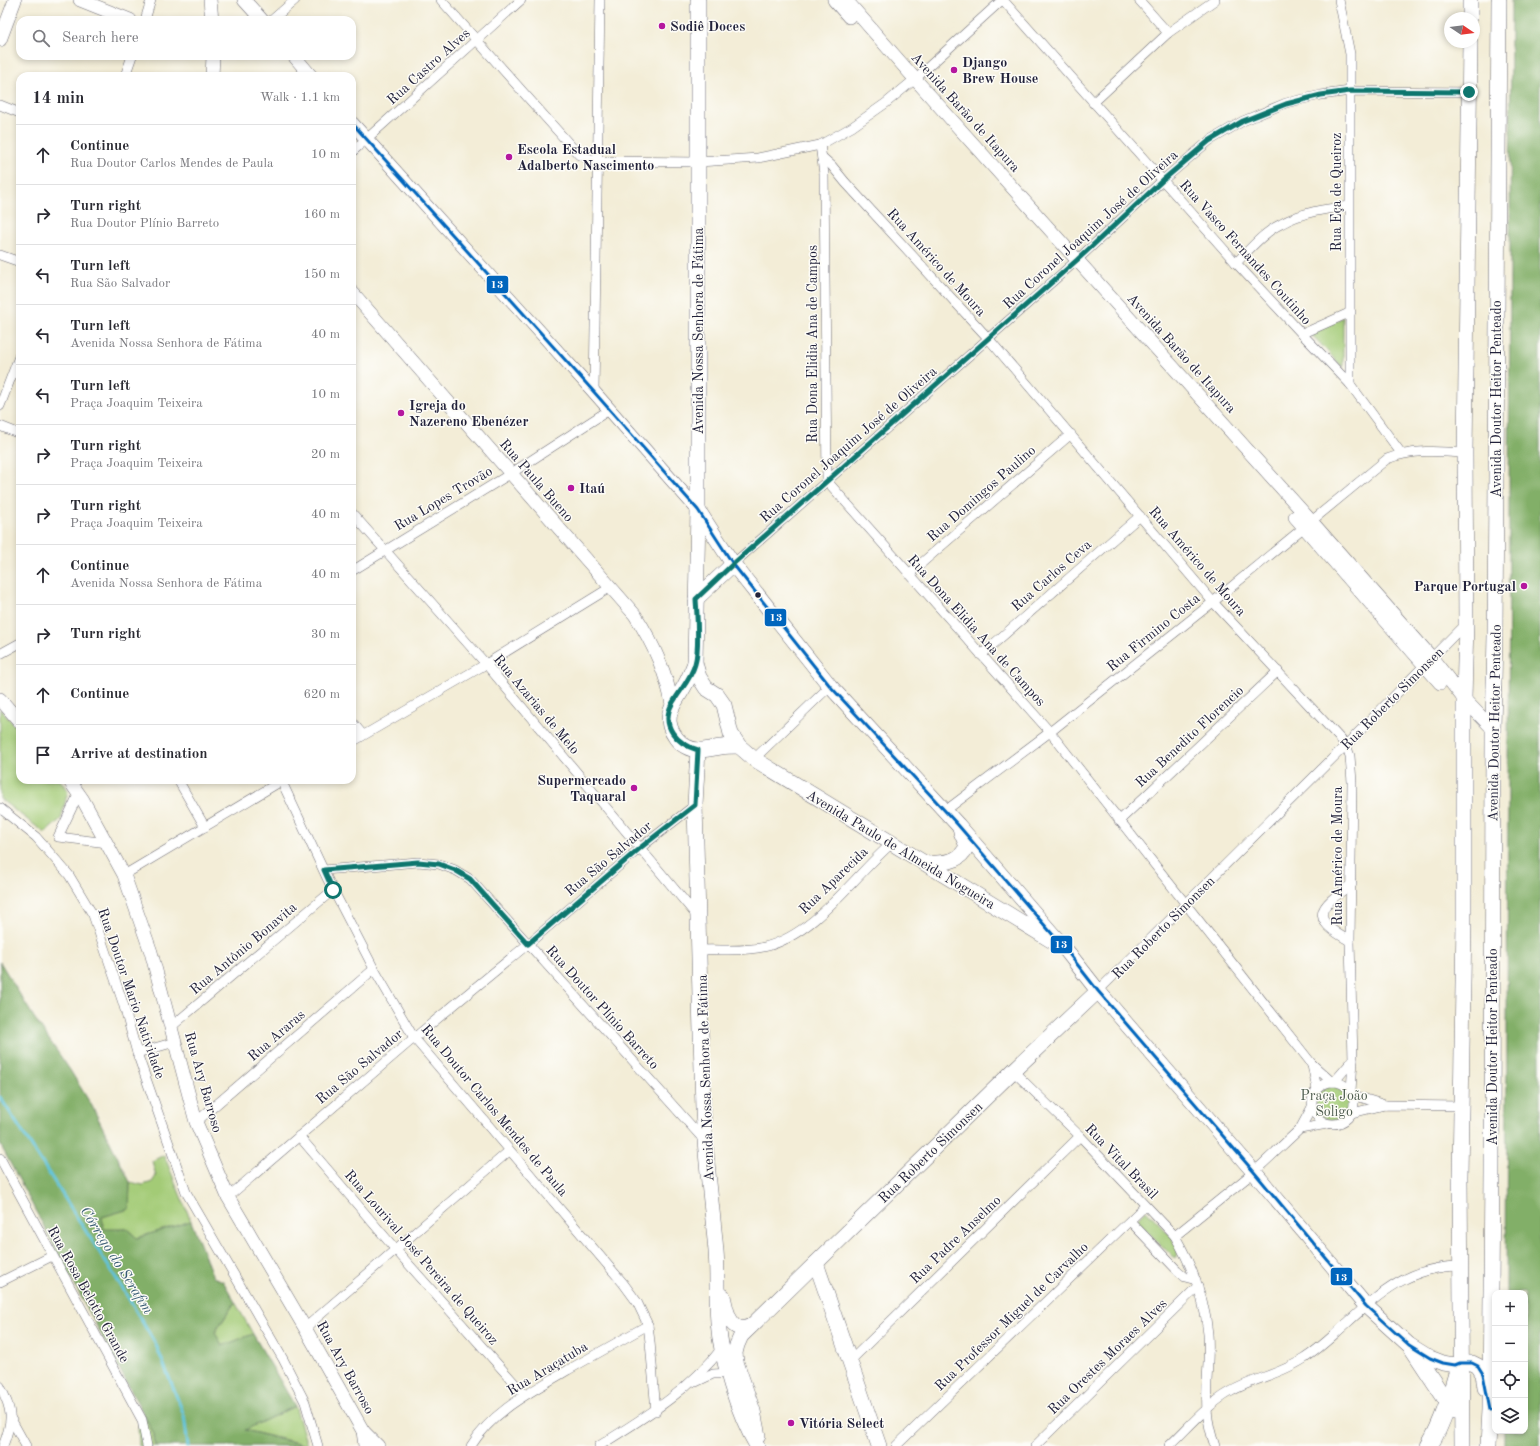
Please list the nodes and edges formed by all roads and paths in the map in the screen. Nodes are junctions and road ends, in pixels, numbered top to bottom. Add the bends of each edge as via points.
1 (15, 0) edge
2 (80, 0) edge
3 (151, 0) edge
4 (210, 0) edge
5 (244, 0) edge
6 (295, 0) edge
7 (441, 0) edge
8 (521, 0) edge
9 (600, 0) edge
10 (698, 0) edge
11 (834, 0) edge
12 (846, 0) edge
13 (1002, 0) edge
14 (1139, 0) edge
15 (1215, 0) edge
16 (1339, 0) edge
17 (1463, 0) edge
18 (1470, 0) edge
19 (1499, 0) edge
20 (1464, 12) edge
21 (1470, 12) edge
22 (120, 16) edge
23 (146, 16) edge
24 (212, 16) edge
25 (258, 16) edge
26 (277, 16) edge
27 (1168, 33) junction
28 (0, 40) edge
29 (477, 41) junction
30 (1469, 48) edge
31 (131, 60) edge
32 (213, 60) edge
33 (297, 60) edge
34 (126, 72) edge
35 (212, 72) edge
36 (308, 72) edge
37 (912, 82) junction
38 (1350, 91) junction
39 (1469, 92) junction
40 (1093, 103) junction
41 (0, 105) edge
42 (16, 111) edge
43 (356, 128) edge
44 (366, 139) junction
45 (820, 145) junction
46 (356, 148) edge
47 (822, 157) junction
48 (598, 161) junction
49 (699, 162) junction
50 (1163, 180) junction
51 (1349, 206) junction
52 (0, 255) edge
53 (16, 261) edge
54 (1073, 262) junction
55 (1236, 263) junction
56 (356, 297) edge
57 (1351, 312) junction
58 (1302, 334) junction
59 (988, 338) junction
60 (16, 364) edge
61 (1350, 384) junction
62 (594, 392) junction
63 (0, 406) edge
64 (610, 410) junction
65 (0, 426) edge
66 (16, 432) edge
67 (1070, 434) junction
68 (1401, 453) junction
69 (1465, 453) junction
70 (510, 474) junction
71 (827, 481) junction
72 (698, 510) junction
73 (1140, 516) junction
74 (356, 517) edge
75 (1308, 524) junction
76 (385, 550) junction
77 (733, 564) junction
78 (356, 568) edge
79 (909, 574) junction
80 (611, 588) junction
81 (696, 599) junction
82 (1214, 602) junction
83 (1466, 623) junction
84 (16, 645) edge
85 (0, 654) edge
86 (981, 655) junction
87 (1428, 661) junction
88 (696, 663) junction
89 (486, 664) junction
90 (1278, 671) junction
91 (830, 686) junction
92 (0, 699) edge
93 (1464, 699) junction
94 (672, 704) junction
95 (16, 717) edge
96 (356, 727) edge
97 (1493, 729) junction
98 (1050, 732) junction
99 (363, 735) junction
100 (1464, 736) junction
101 (356, 739) edge
102 (1346, 745) junction
103 (739, 746) junction
104 (698, 750) junction
105 (754, 759) junction
106 (72, 784) edge
107 (180, 784) edge
108 (275, 784) edge
109 (284, 784) edge
110 (78, 793) junction
111 (695, 805) junction
112 (0, 808) edge
113 (945, 812) junction
114 (1119, 821) junction
115 (958, 824) junction
116 (205, 827) junction
117 (58, 837) junction
118 (108, 843) junction
119 (891, 844) junction
120 (43, 846) junction
121 (640, 848) junction
122 (927, 864) junction
123 (324, 870) junction
124 (124, 875) junction
125 (1352, 884) junction
126 (333, 890) junction
127 (1186, 904) junction
128 (698, 917) junction
129 (1350, 941) junction
130 (528, 944) junction
131 (700, 950) junction
132 (1066, 950) junction
133 (374, 969) junction
134 (1098, 991) junction
135 (171, 1027) junction
136 (414, 1038) junction
137 (176, 1042) junction
138 (137, 1053) junction
139 (1353, 1060) junction
140 (1312, 1064) junction
141 (1013, 1071) junction
142 (1333, 1082) junction
143 (1317, 1089) junction
144 (1352, 1093) junction
145 (1385, 1105) junction
146 (1461, 1106) junction
147 (1312, 1107) junction
148 (1352, 1113) junction
149 (196, 1122) junction
150 (1327, 1124) junction
151 (1300, 1129) junction
152 (300, 1136) junction
153 (1080, 1136) junction
154 (704, 1140) junction
155 (509, 1151) junction
156 (0, 1158) edge
157 (1254, 1172) junction
158 (228, 1197) junction
159 (1145, 1206) junction
160 (1130, 1221) junction
161 (1175, 1236) junction
162 (396, 1250) junction
163 (52, 1256) junction
164 (816, 1263) junction
165 (1461, 1266) junction
166 (717, 1269) junction
167 (0, 1282) edge
168 (1197, 1283) junction
169 (1366, 1306) junction
170 (648, 1325) junction
171 (751, 1326) junction
172 (305, 1328) junction
173 (1409, 1345) junction
174 (722, 1348) junction
175 (849, 1362) junction
176 (1460, 1363) junction
177 (729, 1374) junction
178 (689, 1385) junction
179 (0, 1386) edge
180 (525, 1395) junction
181 (1447, 1404) junction
182 (1207, 1410) junction
183 (1490, 1410) junction
184 (656, 1411) junction
185 (11, 1419) junction
186 (363, 1431) junction
187 (1461, 1439) edge
188 (2, 1446) edge
189 (26, 1446) edge
190 (147, 1446) edge
191 (318, 1446) edge
192 (365, 1446) edge
193 (378, 1446) edge
194 (471, 1446) edge
195 (599, 1446) edge
196 (758, 1446) edge
197 (879, 1446) edge
198 (896, 1446) edge
199 (1035, 1446) edge
200 (1169, 1446) edge
201 (1215, 1446) edge
202 (1429, 1446) edge
203 (1488, 1446) edge

1 - 28 main road
2 - 22 main road
3 - 23 street
4 - 24 main road
5 - 25 main road
6 - 26 street
7 - 29 street
8 - 29 street, Rua Castro Alves
9 - 48 street
10 - 49 main road, Avenida Nossa Senhora de Fátima
11 - 37 main road, Avenida Barão de Itapura
12 - 37 main road, Avenida Barão de Itapura
13 - 37 street
13 - 40 street, Rua Vasco Fernandes Coutinho
14 - 27 street
15 - 27 street
16 - 38 street, Rua Eça de Queiroz via 1350,54
17 - 20 main road
18 - 21 main road
19 - 97 main road, Avenida Doutor Heitor Penteado
27 - 40 street
29 - 44 street, Rua Castro Alves
29 - 48 street via 579,155
30 - 39 main road, Avenida Doutor Heitor Penteado
31 - 34 street
32 - 35 main road
33 - 36 main road
37 - 45 street via 852,127
37 - 54 main road, Avenida Barão de Itapura
38 - 39 street, Rua Coronel Joaquim José de Oliveira
38 - 50 street, Rua Coronel Joaquim José de Oliveira via 1286,104 1243,121 1209,141
38 - 51 street, Rua Eça de Queiroz
39 - 69 main road, Avenida Doutor Heitor Penteado
40 - 50 street, Rua Vasco Fernandes Coutinho
41 - 42 street
43 - 44 main road
44 - 46 street, Rua Castro Alves
44 - 62 main road
45 - 47 street, Rua Dona Elidia Ana de Campos
45 - 49 street via 758,158
47 - 59 street, Rua Américo de Moura
47 - 71 street, Rua Dona Elidia Ana de Campos
48 - 49 street
48 - 62 street
49 - 72 main road, Avenida Nossa Senhora de Fátima
50 - 54 street, Rua Coronel Joaquim José de Oliveira
50 - 55 street, Rua Vasco Fernandes Coutinho
51 - 55 street via 1305,213 1280,224
51 - 57 street, Rua Eça de Queiroz
52 - 53 street
54 - 59 street, Rua Coronel Joaquim José de Oliveira
54 - 75 main road, Avenida Barão de Itapura
55 - 58 street, Rua Vasco Fernandes Coutinho
56 - 70 main road, Rua Paula Bueno
57 - 58 street
57 - 61 street, Rua Eça de Queiroz
58 - 61 street, Rua Vasco Fernandes Coutinho
59 - 67 street, Rua Américo de Moura
59 - 71 street, Rua Coronel Joaquim José de Oliveira
60 - 63 street
61 - 68 street, Rua Vasco Fernandes Coutinho
62 - 64 main road
64 - 70 street, Rua Lopes Trovão
64 - 72 main road
65 - 66 street
67 - 73 street, Rua Américo de Moura
67 - 79 street, Rua Domingos Paulino
68 - 69 street, Rua Firmino Costa
68 - 75 street, Rua Firmino Costa via 1387,459
69 - 83 main road, Avenida Doutor Heitor Penteado
70 - 76 street, Rua Lopes Trovão
70 - 80 main road, Rua Paula Bueno
71 - 77 street, Rua Coronel Joaquim José de Oliveira
71 - 79 street, Rua Dona Elidia Ana de Campos
72 - 77 main road
72 - 81 main road, Avenida Nossa Senhora de Fátima
73 - 82 street, Rua Américo de Moura
73 - 86 street, Rua Carlos Ceva
74 - 76 street, Rua Azarias de Melo
75 - 82 street, Rua Firmino Costa
75 - 87 main road, Avenida Barão de Itapura
76 - 78 street, Rua Lopes Trovão
76 - 89 street, Rua Azarias de Melo
77 - 81 main road
77 - 91 main road
79 - 86 street, Rua Dona Elidia Ana de Campos
80 - 89 street
80 - 94 main road, Rua Paula Bueno via 646,631 665,674
81 - 88 main road, Avenida Nossa Senhora de Fátima
82 - 90 street, Rua Américo de Moura
82 - 98 street, Rua Firmino Costa
83 - 87 street, Rua Roberto Simonsen
83 - 93 main road, Avenida Doutor Heitor Penteado
84 - 85 street
86 - 98 street, Rua Dona Elidia Ana de Campos
87 - 93 main road, Avenida Barão de Itapura
87 - 100 main road, Avenida Barão de Itapura via 1456,701 1461,712
87 - 102 street, Rua Roberto Simonsen
88 - 94 main road
88 - 103 main road via 699,677 706,688 717,695 724,704 731,734
89 - 99 street
89 - 121 street, Rua Azarias de Melo
90 - 102 street, Rua Américo de Moura
90 - 114 street, Rua Benedito Florencio
91 - 105 street
91 - 113 main road
92 - 95 main road
93 - 97 main road, Avenida Barão de Itapura
93 - 100 main road, Avenida Doutor Heitor Penteado
94 - 104 main road via 669,722 672,733 683,744
96 - 99 street
97 - 183 main road, Avenida Doutor Heitor Penteado
98 - 113 street, Rua Firmino Costa
98 - 114 street, Rua Dona Elidia Ana de Campos
99 - 101 street
100 - 146 main road, Avenida Doutor Heitor Penteado
102 - 125 street, Rua Américo de Moura via 1350,756 1352,782
102 - 127 street, Rua Roberto Simonsen
103 - 104 main road
103 - 105 main road, Avenida Paulo de Almeida Nogueira
104 - 111 main road, Avenida Nossa Senhora de Fátima
105 - 119 main road, Avenida Paulo de Almeida Nogueira
106 - 110 main road, Rua Ary Barroso
107 - 116 street
108 - 116 street
109 - 123 street, Rua Doutor Carlos Mendes de Paula
110 - 117 street
110 - 118 main road, Rua Ary Barroso
111 - 121 street, Rua São Salvador
111 - 128 main road, Avenida Nossa Senhora de Fátima
112 - 120 street, Rua Doutor Mario Natividade via 36,837
113 - 115 main road
114 - 127 street, Rua Dona Elidia Ana de Campos
115 - 122 main road via 967,846 964,854 957,859
115 - 132 main road
116 - 124 street
117 - 118 street
117 - 120 street
118 - 124 main road, Rua Ary Barroso
119 - 122 main road, Avenida Paulo de Almeida Nogueira
119 - 131 street, Rua Aparecida via 873,859 815,920 781,941 763,947
120 - 138 street, Rua Doutor Mario Natividade via 69,875 93,915 124,1003
121 - 128 street, Rua Azarias de Melo
121 - 130 street, Rua São Salvador
122 - 132 main road, Avenida Paulo de Almeida Nogueira
123 - 126 street, Rua Doutor Carlos Mendes de Paula
123 - 130 street, Rua Doutor Plínio Barreto via 418,862 439,864 470,879
124 - 135 main road, Rua Ary Barroso via 151,952
125 - 129 street, Rua Américo de Moura
125 - 129 street via 1331,898 1323,908 1322,917 1327,926
126 - 133 street, Rua Doutor Carlos Mendes de Paula
126 - 135 street, Rua Antônio Bonavita
127 - 134 street, Rua Roberto Simonsen
127 - 140 street, Rua Dona Elidia Ana de Campos
128 - 131 main road, Avenida Nossa Senhora de Fátima
129 - 139 street, Rua Américo de Moura
130 - 136 street, Rua São Salvador
130 - 154 street, Rua Doutor Plínio Barreto
131 - 154 main road, Avenida Nossa Senhora de Fátima
132 - 134 main road
133 - 136 street, Rua Doutor Carlos Mendes de Paula
133 - 149 street, Rua Araras
134 - 141 main road, Rua Roberto Simonsen
134 - 157 main road
135 - 137 main road, Rua Ary Barroso
136 - 152 street, Rua São Salvador
136 - 155 street, Rua Doutor Carlos Mendes de Paula
137 - 138 street
137 - 149 main road, Rua Ary Barroso
138 - 191 street, Rua Doutor Mario Natividade via 186,1192 283,1359 305,1402
139 - 142 street
139 - 144 street, Rua Américo de Moura
140 - 142 street, Rua Dona Elidia Ana de Campos
140 - 143 street, Rua Dona Elidia Ana de Campos
141 - 153 street, Rua Vital Brasil
141 - 164 main road, Rua Roberto Simonsen
142 - 143 street
142 - 144 street via 1344,1085
143 - 147 street
144 - 145 street
144 - 148 street
145 - 146 street
145 - 148 street
146 - 165 main road, Avenida Doutor Heitor Penteado
147 - 150 street via 1315,1115
147 - 151 street
148 - 150 street via 1341,1123
149 - 158 main road, Rua Ary Barroso
150 - 151 street
151 - 157 street
152 - 158 street, Rua São Salvador
152 - 162 street, Rua Lourival José Pereira de Queiroz
153 - 159 street, Rua Vital Brasil
153 - 175 street, Rua Padre Anselmo
154 - 166 main road, Avenida Nossa Senhora de Fátima
155 - 162 street
155 - 170 street, Rua Doutor Carlos Mendes de Paula via 622,1283 637,1302
156 - 163 street, Rua Rosa Belotto Grande
157 - 161 street
157 - 169 main road
158 - 172 main road, Rua Ary Barroso
159 - 160 street, Rua Professor Miguel de Carvalho
159 - 161 street, Rua Vital Brasil
160 - 168 street via 1177,1270
160 - 198 street, Rua Professor Miguel de Carvalho
161 - 168 street, Rua Vital Brasil
162 - 172 street
162 - 180 street, Rua Lourival José Pereira de Queiroz
163 - 167 street
163 - 190 street, Rua Rosa Belotto Grande via 142,1420
164 - 171 main road, Rua Roberto Simonsen
164 - 175 main road
165 - 169 street via 1444,1266 1412,1275 1391,1286
165 - 176 main road, Avenida Doutor Heitor Penteado
166 - 171 main road via 730,1320 738,1327
166 - 174 main road, Avenida Nossa Senhora de Fátima via 716,1296
168 - 182 street, Rua Vital Brasil via 1208,1334
168 - 199 street, Rua Orestes Moraes Alves
169 - 173 main road
169 - 182 street via 1306,1358 1231,1391
170 - 180 street, Rua Araçatuba
170 - 184 street, Rua Doutor Carlos Mendes de Paula
171 - 174 main road
171 - 196 main road, Avenida Nossa Senhora de Fátima via 739,1340 735,1357 753,1411
172 - 186 main road, Rua Ary Barroso
173 - 176 main road via 1443,1363
173 - 181 main road
174 - 177 main road, Avenida Nossa Senhora de Fátima
174 - 178 street
175 - 197 main road
176 - 181 highway
176 - 183 main road via 1478,1366 1483,1374
176 - 187 main road, Avenida Doutor Heitor Penteado
177 - 178 street via 713,1374
177 - 196 main road, Avenida Nossa Senhora de Fátima via 741,1411
178 - 184 street
179 - 185 street via 7,1399
180 - 194 street, Rua Araçatuba via 494,1418
181 - 187 main road via 1454,1412
181 - 202 highway
182 - 200 street
182 - 201 street, Rua Vital Brasil
183 - 203 main road, Avenida Doutor Heitor Penteado
184 - 195 street
185 - 188 street
185 - 189 street
186 - 192 main road, Rua Ary Barroso
186 - 193 main road

